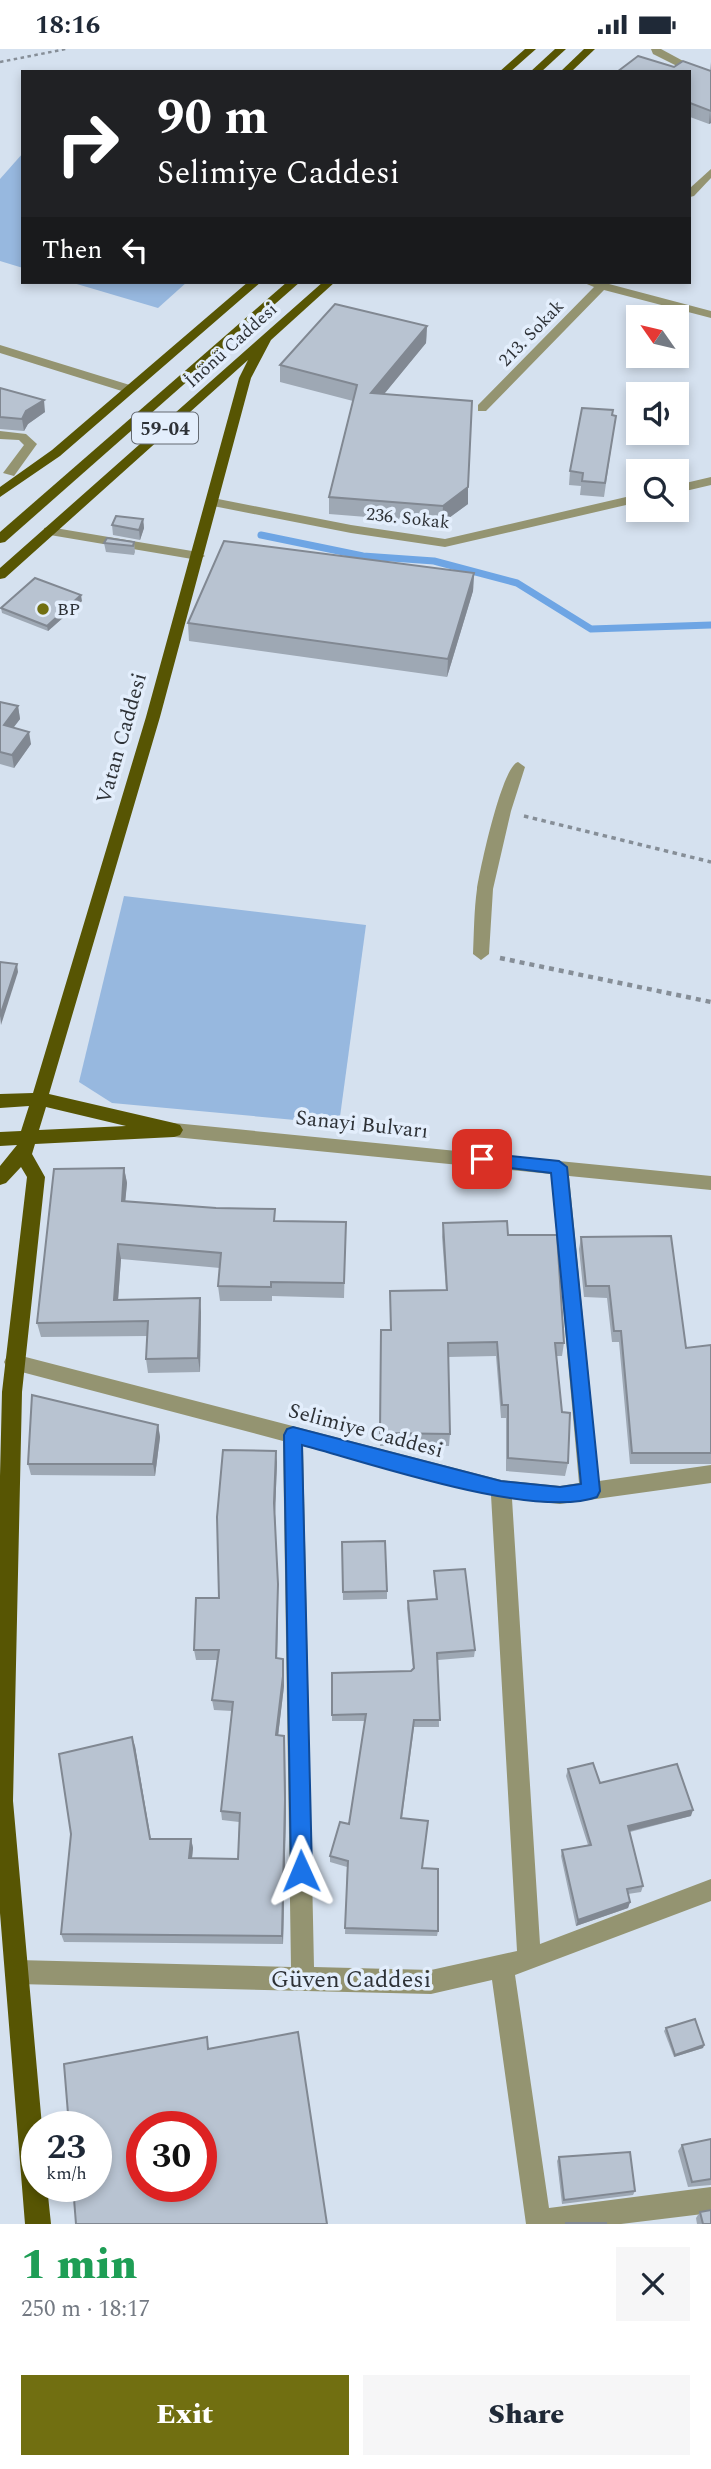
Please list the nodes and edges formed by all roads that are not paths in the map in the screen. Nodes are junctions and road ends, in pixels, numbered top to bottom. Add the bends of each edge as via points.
1 (531, 49) edge
2 (561, 49) edge
3 (590, 49) edge
4 (656, 49) edge
5 (506, 70) edge
6 (537, 70) edge
7 (567, 70) edge
8 (711, 80) edge
9 (711, 172) edge
10 (691, 193) edge
11 (253, 284) edge
12 (292, 284) edge
13 (328, 284) edge
14 (603, 284) edge
15 (711, 315) edge
16 (267, 338) junction
17 (0, 349) edge
18 (129, 389) junction
19 (482, 408) dead end
20 (0, 435) edge
21 (4, 472) edge
22 (24, 475) junction
23 (711, 481) edge
24 (689, 486) edge
25 (0, 493) edge
26 (626, 501) edge
27 (213, 502) junction
28 (49, 531) junction
29 (0, 539) edge
30 (198, 556) junction
31 (0, 575) edge
32 (518, 768) dead end
33 (481, 954) road end
34 (40, 1099) junction
35 (0, 1101) edge
36 (174, 1130) junction
37 (0, 1139) edge
38 (26, 1146) junction
39 (559, 1167) junction
40 (0, 1178) edge
41 (711, 1183) edge
42 (14, 1362) junction
43 (293, 1435) junction
44 (711, 1474) edge
45 (501, 1489) junction
46 (590, 1491) junction
47 (711, 1890) edge
48 (529, 1960) junction
49 (502, 1966) junction
50 (17, 1972) junction
51 (303, 1979) junction
52 (711, 2200) edge
53 (539, 2223) edge
54 (38, 2224) edge

1 - 5 main road
2 - 6 main road
3 - 7 main road
4 - 8 street
9 - 10 street
11 - 18 main road
12 - 29 main road, 59-04
13 - 16 main road, İnönü Caddesi / 59-04
14 - 15 street
14 - 19 street, 213. Sokak
16 - 27 main road, Vatan Caddesi via 245,378
16 - 28 main road, İnönü Caddesi / 59-04
17 - 18 street
18 - 22 main road
20 - 21 street via 22,437 31,444
21 - 22 street
22 - 25 main road
23 - 24 street
26 - 27 street, 236. Sokak via 445,543
27 - 30 main road, Vatan Caddesi
28 - 30 street
28 - 31 main road, İnönü Caddesi / 59-04
30 - 34 main road, Vatan Caddesi
32 - 33 street via 485,889
34 - 35 main road
34 - 36 main road
34 - 38 main road, Vatan Caddesi
36 - 38 main road
36 - 39 street, Sanayi Bulvarı
37 - 38 main road
38 - 40 main road, Vatan Caddesi
38 - 42 main road via 36,1177
39 - 41 street, Sanayi Bulvarı
39 - 46 street
42 - 43 street, Selimiye Caddesi
42 - 50 main road via 2,1801
43 - 45 street, Selimiye Caddesi
43 - 51 street
44 - 46 street, Selimiye Caddesi
45 - 46 street, Selimiye Caddesi via 560,1495
45 - 48 street
47 - 48 street, Güven Caddesi
48 - 49 street, Güven Caddesi
49 - 51 street, Güven Caddesi via 432,1982
49 - 53 street
50 - 51 street, Güven Caddesi
50 - 54 main road
52 - 53 street

